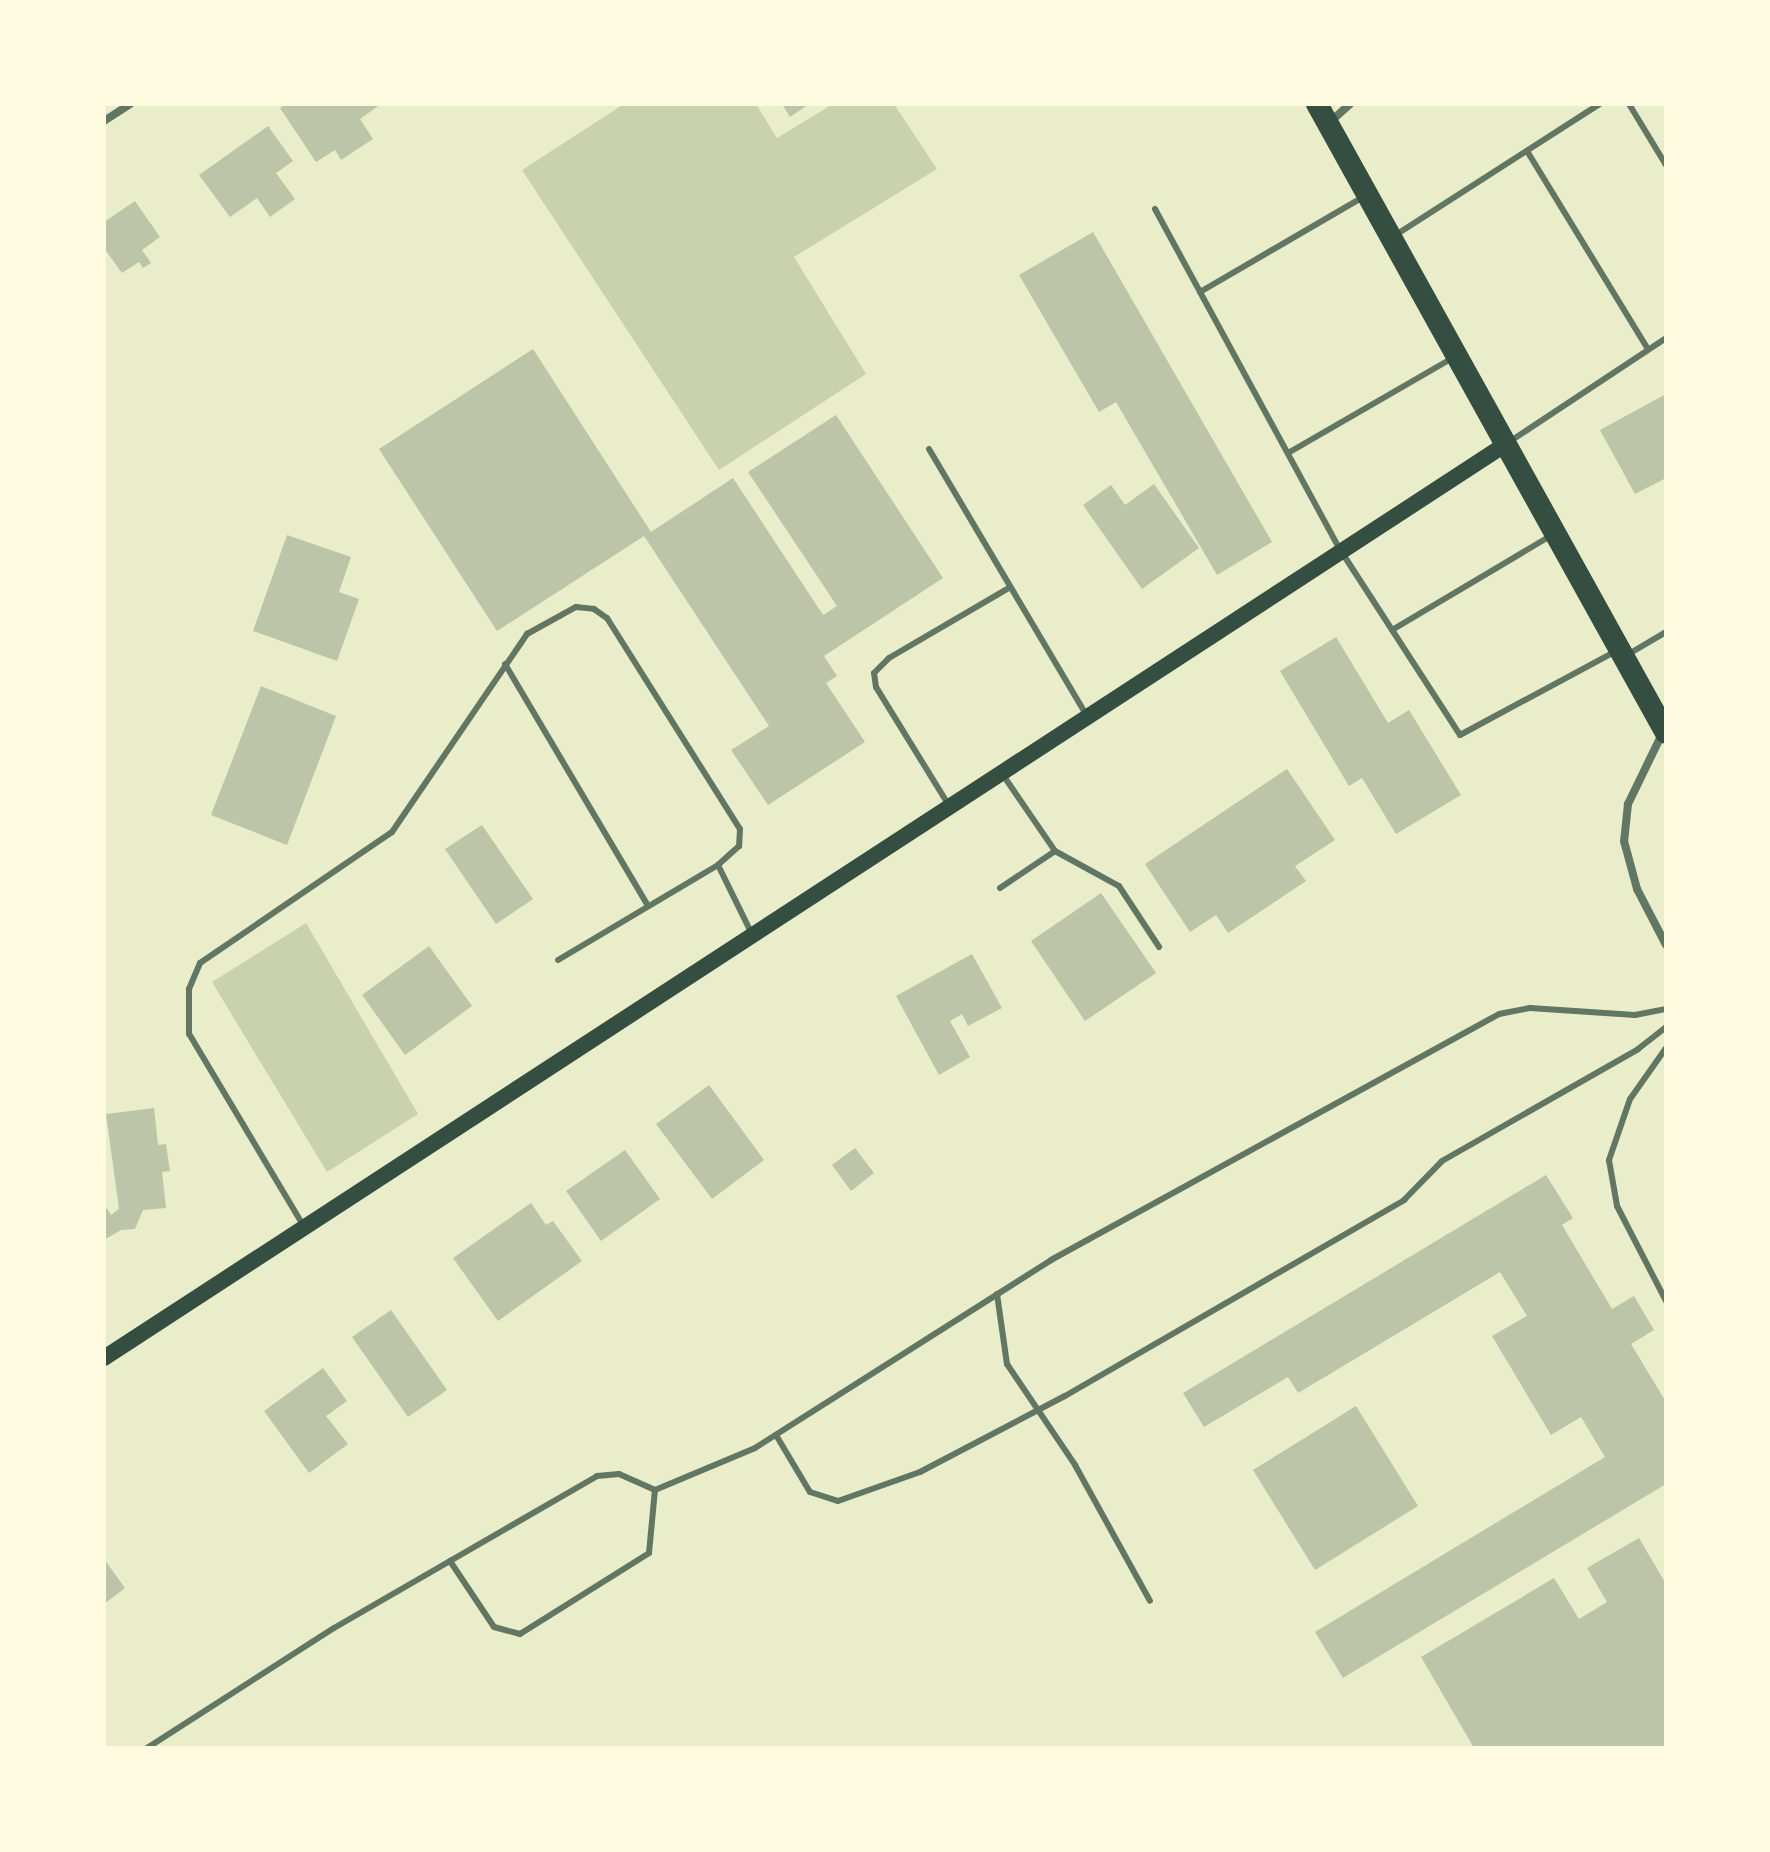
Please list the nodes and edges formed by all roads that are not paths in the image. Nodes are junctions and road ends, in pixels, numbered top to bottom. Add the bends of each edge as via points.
1 (130, 104) edge
2 (1350, 104) edge
3 (1600, 104) edge
4 (1629, 104) edge
5 (1322, 114) edge
6 (104, 121) edge
7 (1527, 151) junction
8 (1666, 165) edge
9 (1367, 195) junction
10 (1155, 209) dead end
11 (1392, 238) junction
12 (1200, 292) junction
13 (1666, 338) edge
14 (1648, 349) junction
15 (1457, 355) junction
16 (1506, 444) junction
17 (929, 449) dead end
18 (1288, 453) junction
19 (1555, 534) junction
20 (1341, 551) junction
21 (1009, 588) junction
22 (1392, 630) junction
23 (1666, 632) edge
24 (1622, 653) junction
25 (505, 664) junction
26 (1087, 716) junction
27 (1665, 731) edge
28 (1001, 772) junction
29 (949, 806) junction
30 (1055, 851) junction
31 (718, 865) junction
32 (1000, 888) dead end
33 (648, 906) junction
34 (752, 934) junction
35 (1666, 945) edge
36 (1159, 947) dead end
37 (558, 960) dead end
38 (1666, 1009) edge
39 (1666, 1027) edge
40 (1666, 1048) edge
41 (303, 1225) junction
42 (997, 1294) junction
43 (1666, 1301) edge
44 (104, 1358) edge
45 (1039, 1406) junction
46 (776, 1435) junction
47 (655, 1490) junction
48 (450, 1561) junction
49 (1150, 1601) dead end
50 (147, 1748) edge

1 - 6 street
2 - 5 street
3 - 7 lane
4 - 8 lane
5 - 9 highway
7 - 11 lane
7 - 14 lane
9 - 11 highway
9 - 12 lane
10 - 12 lane
11 - 15 highway
12 - 18 lane
13 - 14 lane
14 - 16 lane
15 - 16 highway
15 - 18 lane
16 - 19 highway
16 - 20 main road
17 - 21 lane
18 - 20 lane
19 - 22 lane
19 - 24 highway
20 - 22 lane
20 - 26 main road
21 - 26 lane
21 - 29 lane via 889,658 874,673 876,687
22 - 24 lane via 1460,735
23 - 24 lane
24 - 27 highway
25 - 31 lane via 527,634 576,607 594,609 607,618 740,829 739,846
25 - 33 lane
25 - 41 lane via 392,832 200,963 189,989 189,1034
26 - 28 main road
27 - 35 street via 1628,804 1624,841 1637,889
28 - 29 main road
28 - 30 lane
29 - 34 main road
30 - 32 lane
30 - 36 lane via 1119,886
31 - 33 lane
31 - 34 lane
33 - 37 lane
34 - 41 main road
38 - 42 lane via 1635,1015 1530,1008 1499,1014
39 - 45 lane via 1638,1049 1442,1161 1404,1200 1065,1396
40 - 43 lane via 1630,1099 1609,1160 1617,1206
41 - 44 main road
42 - 45 lane via 1007,1364
42 - 46 lane
45 - 46 lane via 920,1472 838,1501 810,1492
45 - 49 lane
46 - 47 lane via 706,1472
47 - 48 lane via 619,1474 597,1476
47 - 48 lane via 649,1553 520,1634 494,1627
48 - 50 lane

